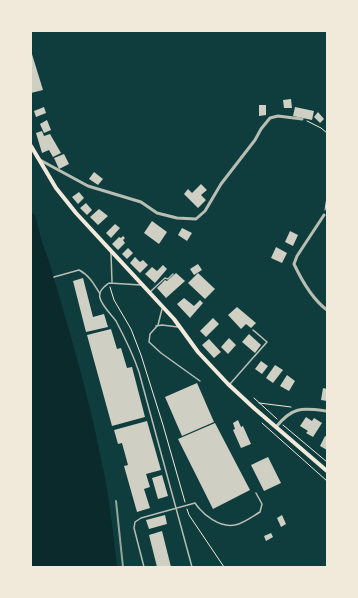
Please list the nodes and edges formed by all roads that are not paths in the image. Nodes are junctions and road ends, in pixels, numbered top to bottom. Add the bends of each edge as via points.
1 (302, 119) road end
2 (31, 146) edge
3 (39, 160) junction
4 (324, 215) road end
5 (111, 251) junction
6 (173, 274) dead end
7 (54, 277) dead end
8 (112, 282) junction
9 (144, 285) junction
10 (150, 292) junction
11 (100, 294) junction
12 (163, 307) junction
13 (327, 310) edge
14 (156, 326) junction
15 (180, 327) junction
16 (254, 330) dead end
17 (200, 381) dead end
18 (229, 384) junction
19 (327, 411) edge
20 (276, 427) junction
21 (327, 471) edge
22 (256, 493) dead end
23 (176, 508) junction
24 (144, 567) edge
25 (192, 567) edge

1 - 3 street via 278,116 270,118 221,184 205,212 196,219 157,213 141,202 88,186
2 - 3 main road
3 - 5 main road via 56,188
4 - 13 street via 294,264 303,283
5 - 8 lane
5 - 9 main road
6 - 10 lane
7 - 11 lane via 79,270 91,279
8 - 9 lane
8 - 11 lane via 103,288
9 - 10 main road
10 - 12 main road
11 - 23 lane via 102,302 131,350
12 - 14 lane
12 - 15 main road
14 - 15 lane
14 - 17 lane via 150,334 149,342
15 - 18 main road via 198,352
16 - 18 lane via 267,342
18 - 20 main road
19 - 20 street via 301,408 294,410
20 - 21 main road
22 - 23 lane via 262,504 260,512 235,525 220,523 203,514 195,503
23 - 24 lane via 135,522 134,528
23 - 25 lane

